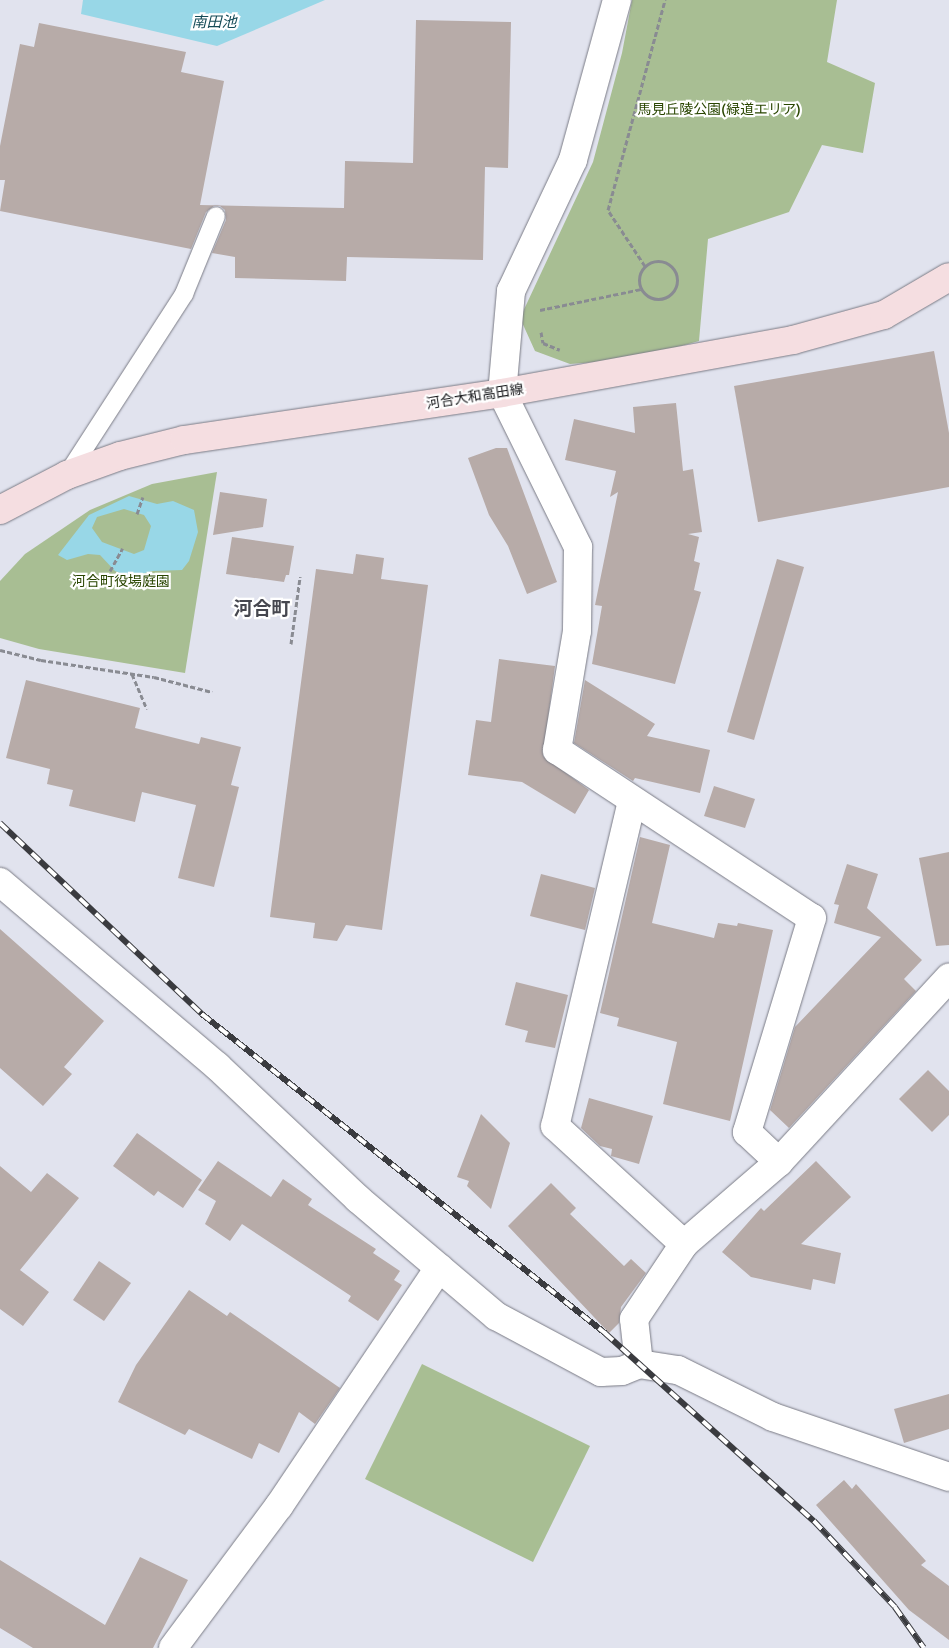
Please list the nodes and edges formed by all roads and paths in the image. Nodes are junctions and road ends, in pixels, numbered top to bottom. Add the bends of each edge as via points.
1 (617, 0) edge
2 (665, 0) edge
3 (216, 216) dead end
4 (644, 266) junction
5 (949, 277) edge
6 (641, 289) junction
7 (535, 311) dead end
8 (539, 327) dead end
9 (570, 354) dead end
10 (502, 394) junction
11 (67, 475) junction
12 (143, 497) dead end
13 (0, 510) edge
14 (137, 514) dead end
15 (123, 548) dead end
16 (110, 571) dead end
17 (300, 577) dead end
18 (291, 644) dead end
19 (0, 650) edge
20 (132, 674) junction
21 (212, 692) dead end
22 (147, 709) dead end
23 (632, 801) junction
24 (0, 882) edge
25 (949, 978) edge
26 (779, 1162) junction
27 (684, 1244) junction
28 (439, 1268) junction
29 (639, 1364) junction
30 (949, 1478) edge
31 (173, 1648) edge

1 - 10 street via 573,160 511,291
2 - 4 path via 608,210
3 - 11 lane via 184,294
4 - 6 path via 639,274
4 - 6 path via 656,260 670,264 677,278 676,285 660,299 646,295
5 - 10 main road, 河合大和高田線 via 884,315 793,340
6 - 7 path
8 - 9 path via 543,343
10 - 11 main road, 河合大和高田線 via 184,440 120,456
10 - 23 street via 578,547 577,631 557,750
11 - 13 main road, 河合大和高田線
12 - 14 path
15 - 16 path
17 - 18 path
19 - 20 path via 41,660
20 - 21 path
20 - 22 path
23 - 26 street via 812,918 746,1132
23 - 27 street via 555,1126
24 - 28 street via 218,1066 358,1198
25 - 26 street
26 - 27 street
27 - 29 street via 634,1319
28 - 29 street via 496,1316 601,1372 622,1371
28 - 31 street via 279,1506
29 - 30 street via 678,1370 773,1417

